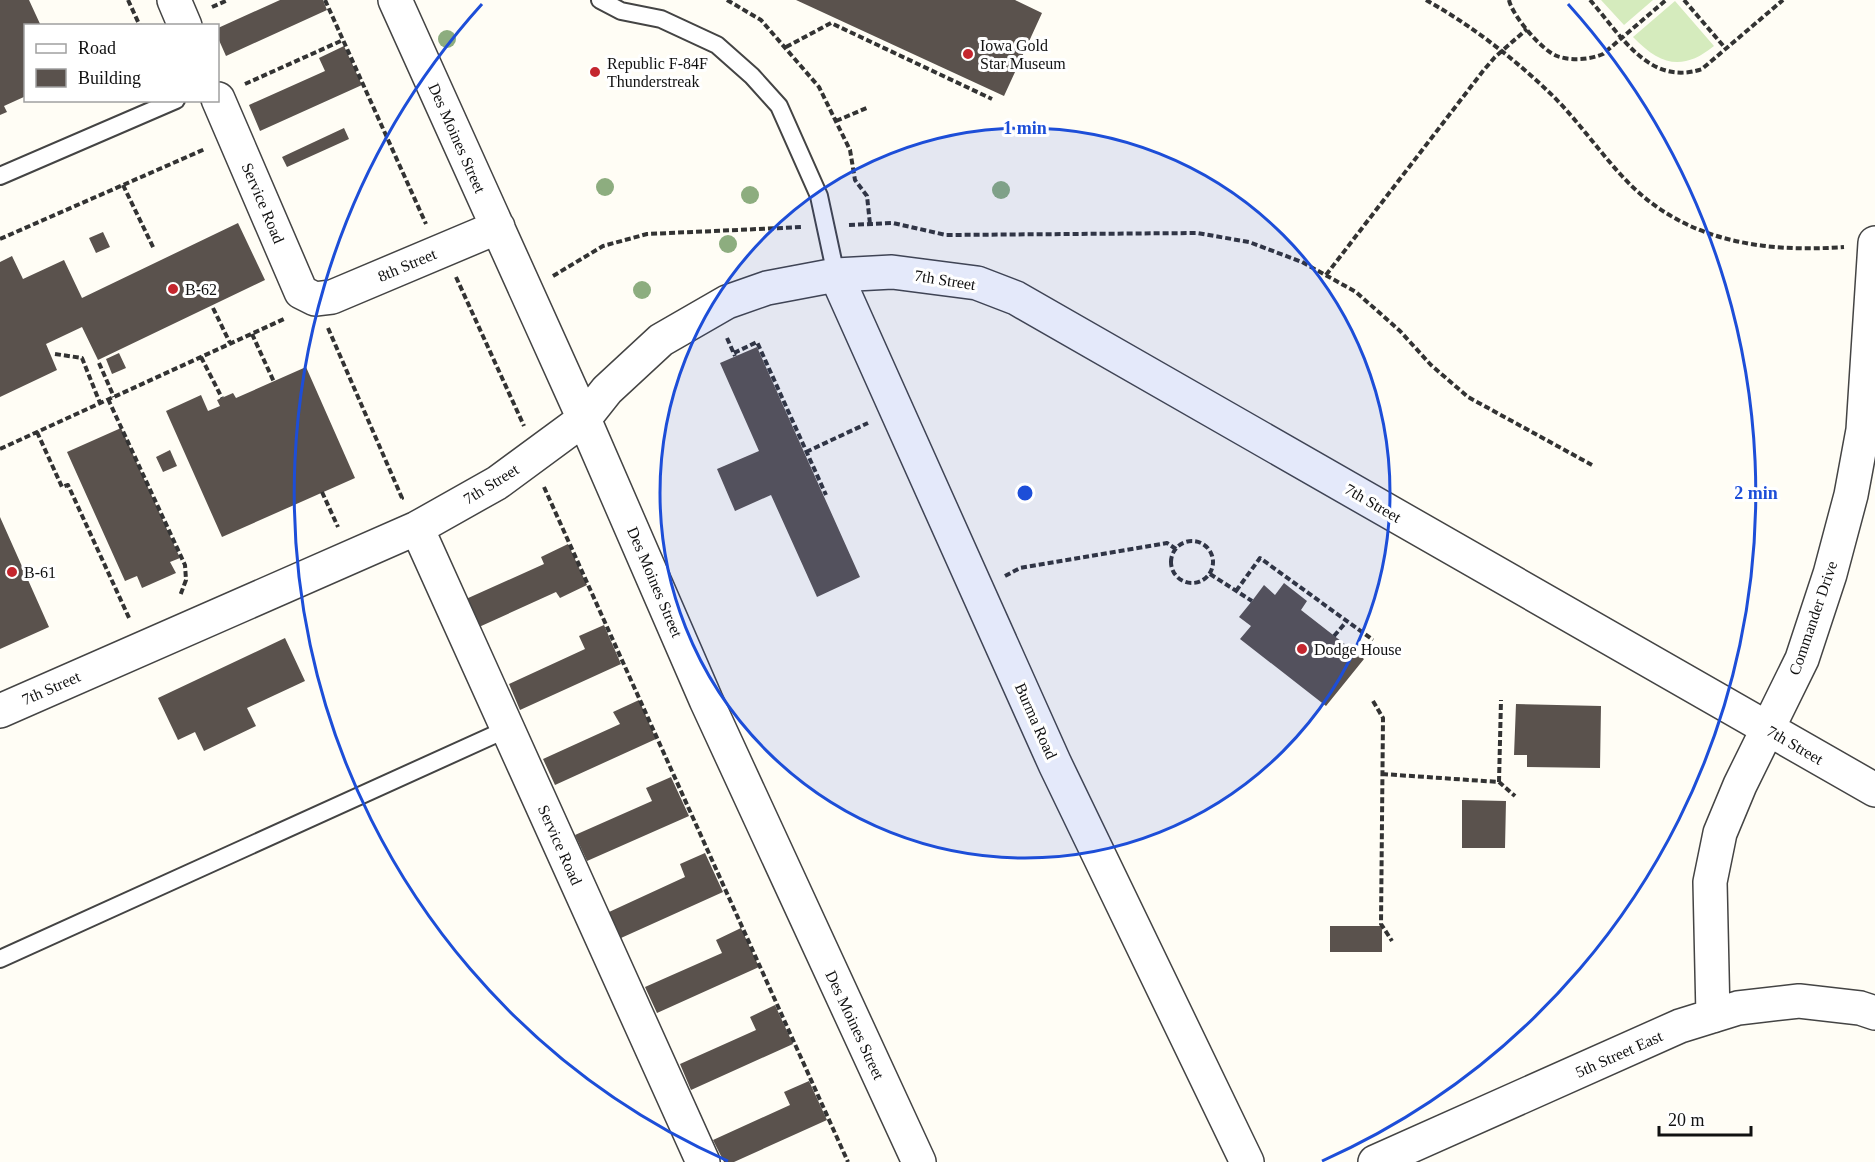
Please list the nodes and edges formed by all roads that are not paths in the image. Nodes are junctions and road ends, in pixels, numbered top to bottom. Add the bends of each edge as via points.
1 (174, 0) edge
2 (395, 0) edge
3 (600, 0) edge
4 (184, 24) edge
5 (228, 93) edge
6 (171, 102) edge
7 (0, 176) edge
8 (498, 227) junction
9 (1875, 244) edge
10 (836, 274) junction
11 (310, 312) joint
12 (584, 419) junction
13 (417, 528) junction
14 (0, 711) edge
15 (507, 729) junction
16 (1768, 729) junction
17 (1875, 790) edge
18 (0, 959) edge
19 (1875, 1013) edge
20 (1713, 1016) junction
21 (703, 1162) edge
22 (919, 1162) edge
23 (1247, 1162) edge
24 (1375, 1162) edge

1 - 4 street
2 - 8 street, Des Moines Street
3 - 10 lane via 621,11 661,19 717,45 779,106 819,196
5 - 11 street, Service Road via 234,136
6 - 7 lane
8 - 11 street, 8th Street via 332,297
8 - 12 street, Des Moines Street
9 - 16 street, Commander Drive via 1863,430 1851,495 1802,659
10 - 12 street, 7th Street via 767,288 727,302 661,340 607,390
10 - 16 street, 7th Street via 902,273 977,283 1016,298
10 - 23 street, Burma Road via 1055,764
12 - 13 street, 7th Street via 497,483
12 - 22 street, Des Moines Street via 706,700
13 - 14 street, 7th Street
13 - 15 street, Service Road
15 - 18 lane
15 - 21 street, Service Road
16 - 17 street, 7th Street
16 - 20 street, Commander Drive via 1720,833 1710,882
19 - 20 street, 5th Street East via 1799,1001 1738,1008
20 - 24 street, 5th Street East via 1680,1026

